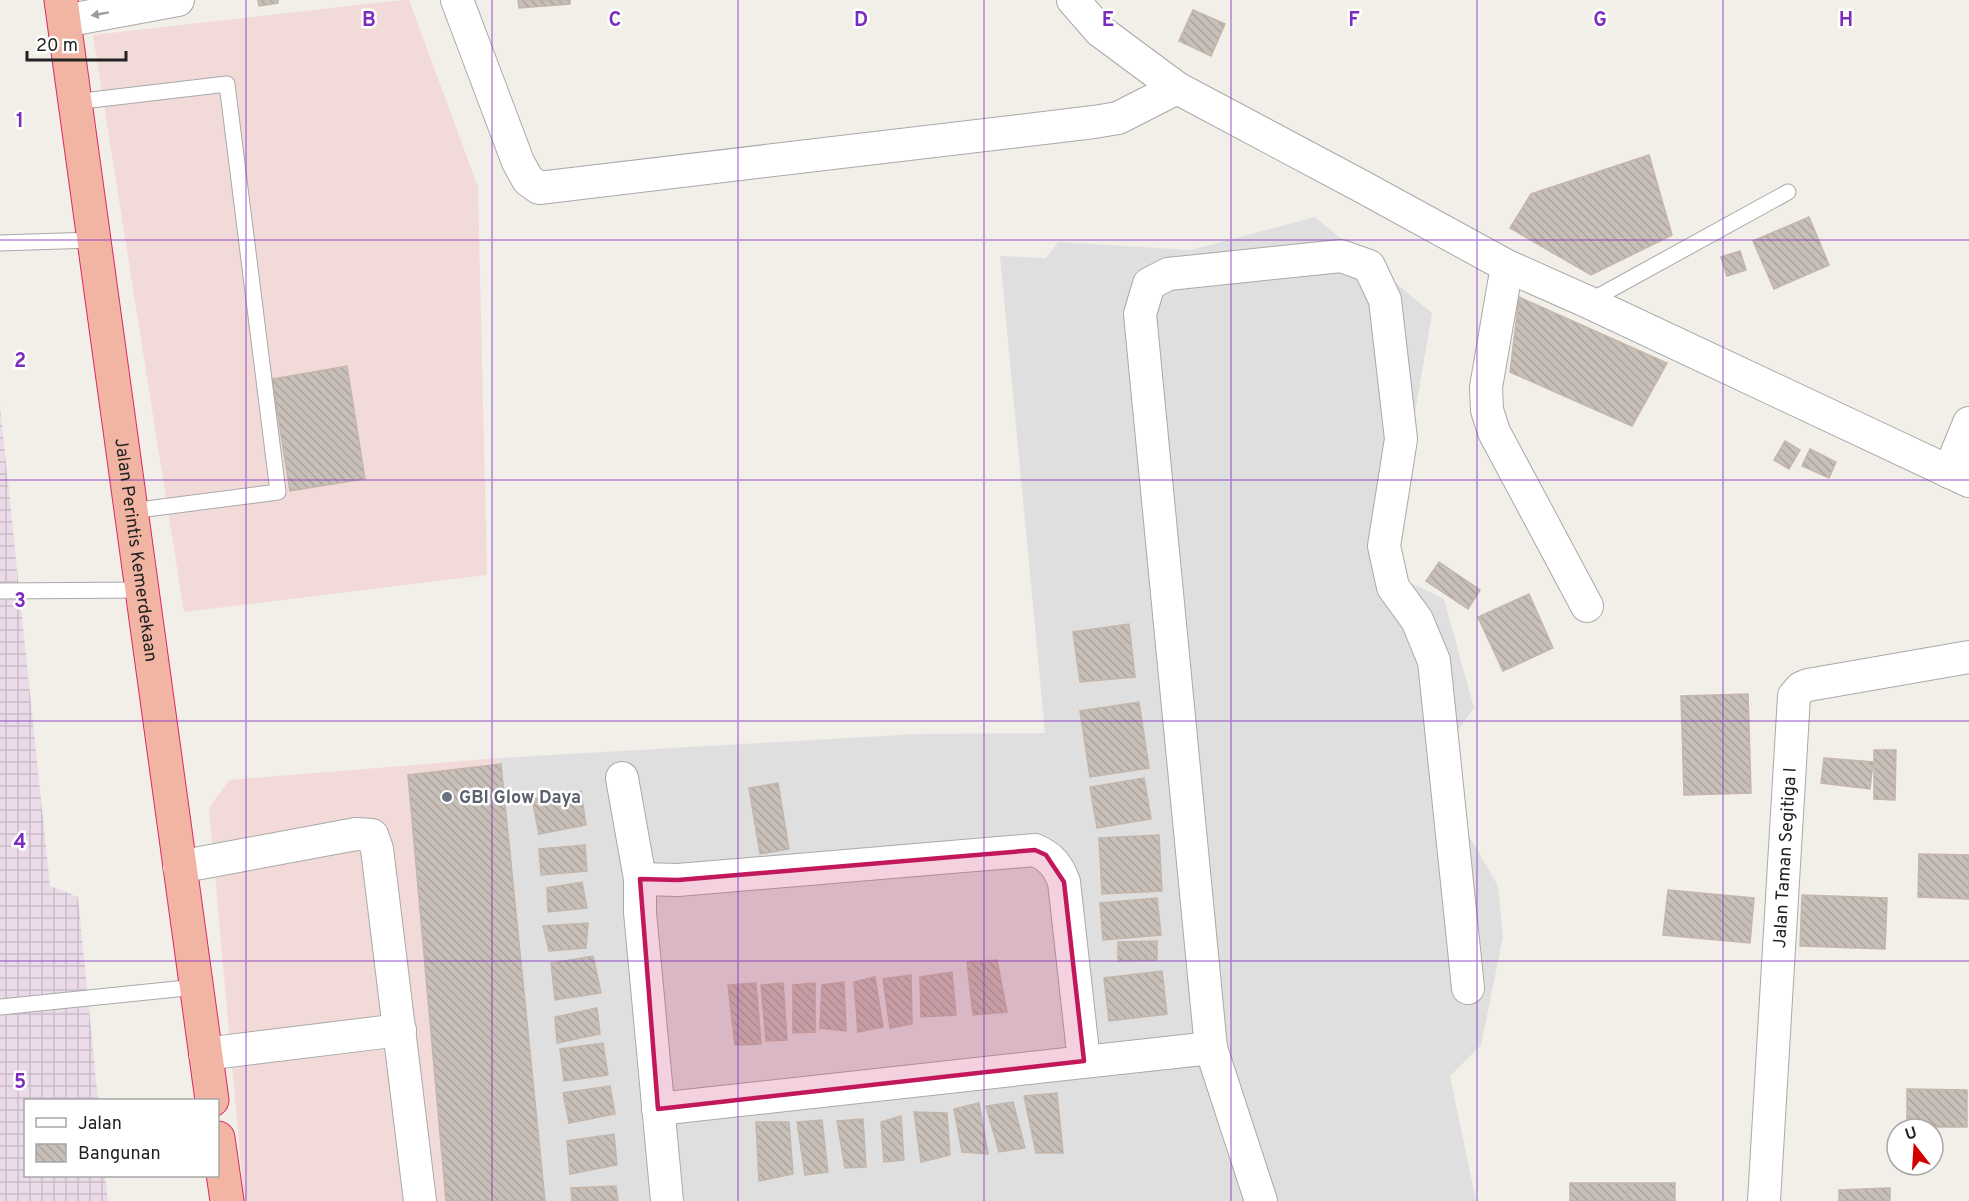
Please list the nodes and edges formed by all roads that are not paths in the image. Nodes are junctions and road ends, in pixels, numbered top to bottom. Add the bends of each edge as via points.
1 (178, 0) edge
2 (457, 0) edge
3 (1073, 0) edge
4 (63, 10) edge
5 (1177, 88) junction
6 (74, 102) junction
7 (1788, 192) dead end
8 (93, 240) junction
9 (0, 243) edge
10 (1507, 266) junction
11 (1588, 302) junction
12 (1969, 423) edge
13 (1959, 477) edge
14 (131, 511) junction
15 (142, 590) junction
16 (0, 591) edge
17 (1587, 606) dead end
18 (1969, 657) edge
19 (622, 778) dead end
20 (179, 867) junction
21 (640, 879) junction
22 (196, 987) junction
23 (1468, 988) dead end
24 (0, 1007) edge
25 (400, 1030) junction
26 (1211, 1048) junction
27 (205, 1054) junction
28 (1084, 1061) junction
29 (212, 1099) edge
30 (658, 1109) junction
31 (219, 1145) edge
32 (227, 1201) edge
33 (420, 1201) edge
34 (667, 1201) edge
35 (1261, 1201) edge
36 (1764, 1201) edge

1 -> 4 street
2 - 5 street via 518,162 528,180 539,188 1094,122 1118,118
3 - 5 street via 1100,31
4 - 6 highway, Jalan Perintis Kemerdekaan
5 - 10 street
6 - 8 highway, Jalan Perintis Kemerdekaan
6 - 14 lane via 227,84 278,492
7 - 11 lane
8 - 9 lane
8 - 14 highway, Jalan Perintis Kemerdekaan
10 - 11 street
10 - 17 street via 1486,387 1486,410
11 - 13 street
12 - 13 street
14 - 15 highway, Jalan Perintis Kemerdekaan
15 - 16 lane
15 - 20 highway, Jalan Perintis Kemerdekaan
18 - 36 street, Jalan Taman Segitiga I via 1808,685 1794,696
19 - 21 street
20 - 22 highway, Jalan Perintis Kemerdekaan
20 - 25 street via 356,834 372,835
21 - 28 street via 678,880 1035,850 1053,861 1065,882
21 - 30 street
22 - 24 lane
22 - 27 highway, Jalan Perintis Kemerdekaan
23 - 26 street via 1434,661 1417,620 1393,587 1384,546 1401,439 1385,300 1369,266 1341,256 1168,274 1149,284 1140,314
25 - 27 street
25 - 33 street
26 - 28 street
26 - 35 street
27 - 29 highway, Jalan Perintis Kemerdekaan
28 - 30 street
30 - 34 street
31 - 32 highway

